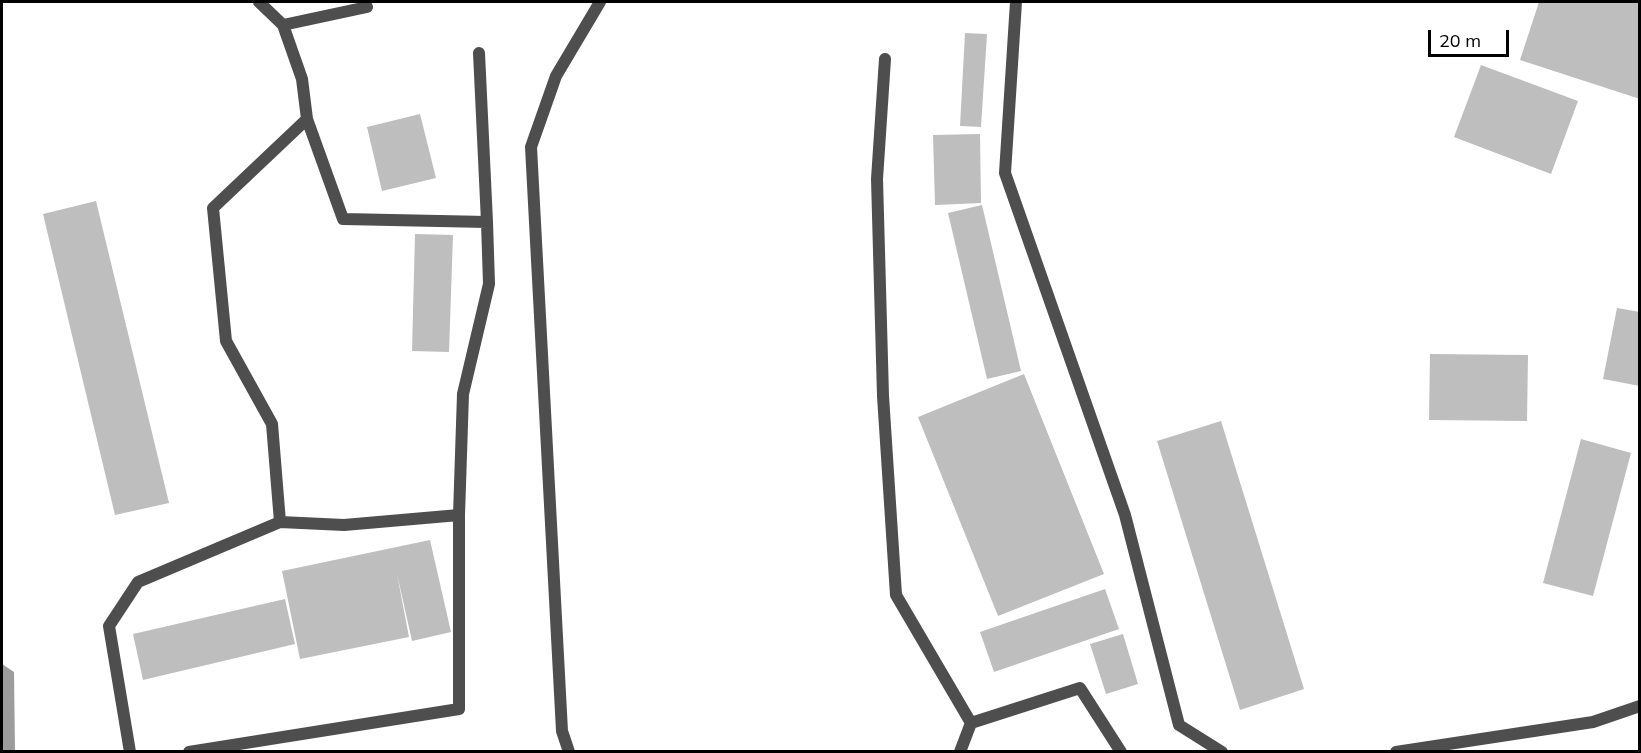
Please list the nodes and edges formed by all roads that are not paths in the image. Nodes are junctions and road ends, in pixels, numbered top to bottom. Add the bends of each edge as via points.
1 (260, 2) edge
2 (600, 2) edge
3 (1016, 2) edge
4 (367, 7) dead end
5 (283, 25) junction
6 (479, 53) dead end
7 (885, 59) dead end
8 (307, 119) junction
9 (487, 222) junction
10 (459, 515) junction
11 (280, 522) junction
12 (1640, 706) edge
13 (971, 723) junction
14 (130, 752) edge
15 (189, 752) edge
16 (569, 752) edge
17 (960, 752) edge
18 (1121, 752) edge
19 (1222, 752) edge
20 (1396, 752) edge

1 - 5 street
2 - 16 street via 556,76 531,147 562,731
3 - 19 street via 1005,173 1125,515 1179,725
4 - 5 street
5 - 8 street via 302,79
6 - 9 street
7 - 13 street via 877,179 883,396 896,595
8 - 9 street via 343,219
8 - 11 street via 213,208 226,340 272,424
9 - 10 street via 489,284 463,394
10 - 11 street via 344,525
10 - 15 street via 459,709
11 - 14 street via 138,582 109,626
12 - 20 street via 1593,722
13 - 17 street
13 - 18 street via 1080,688

